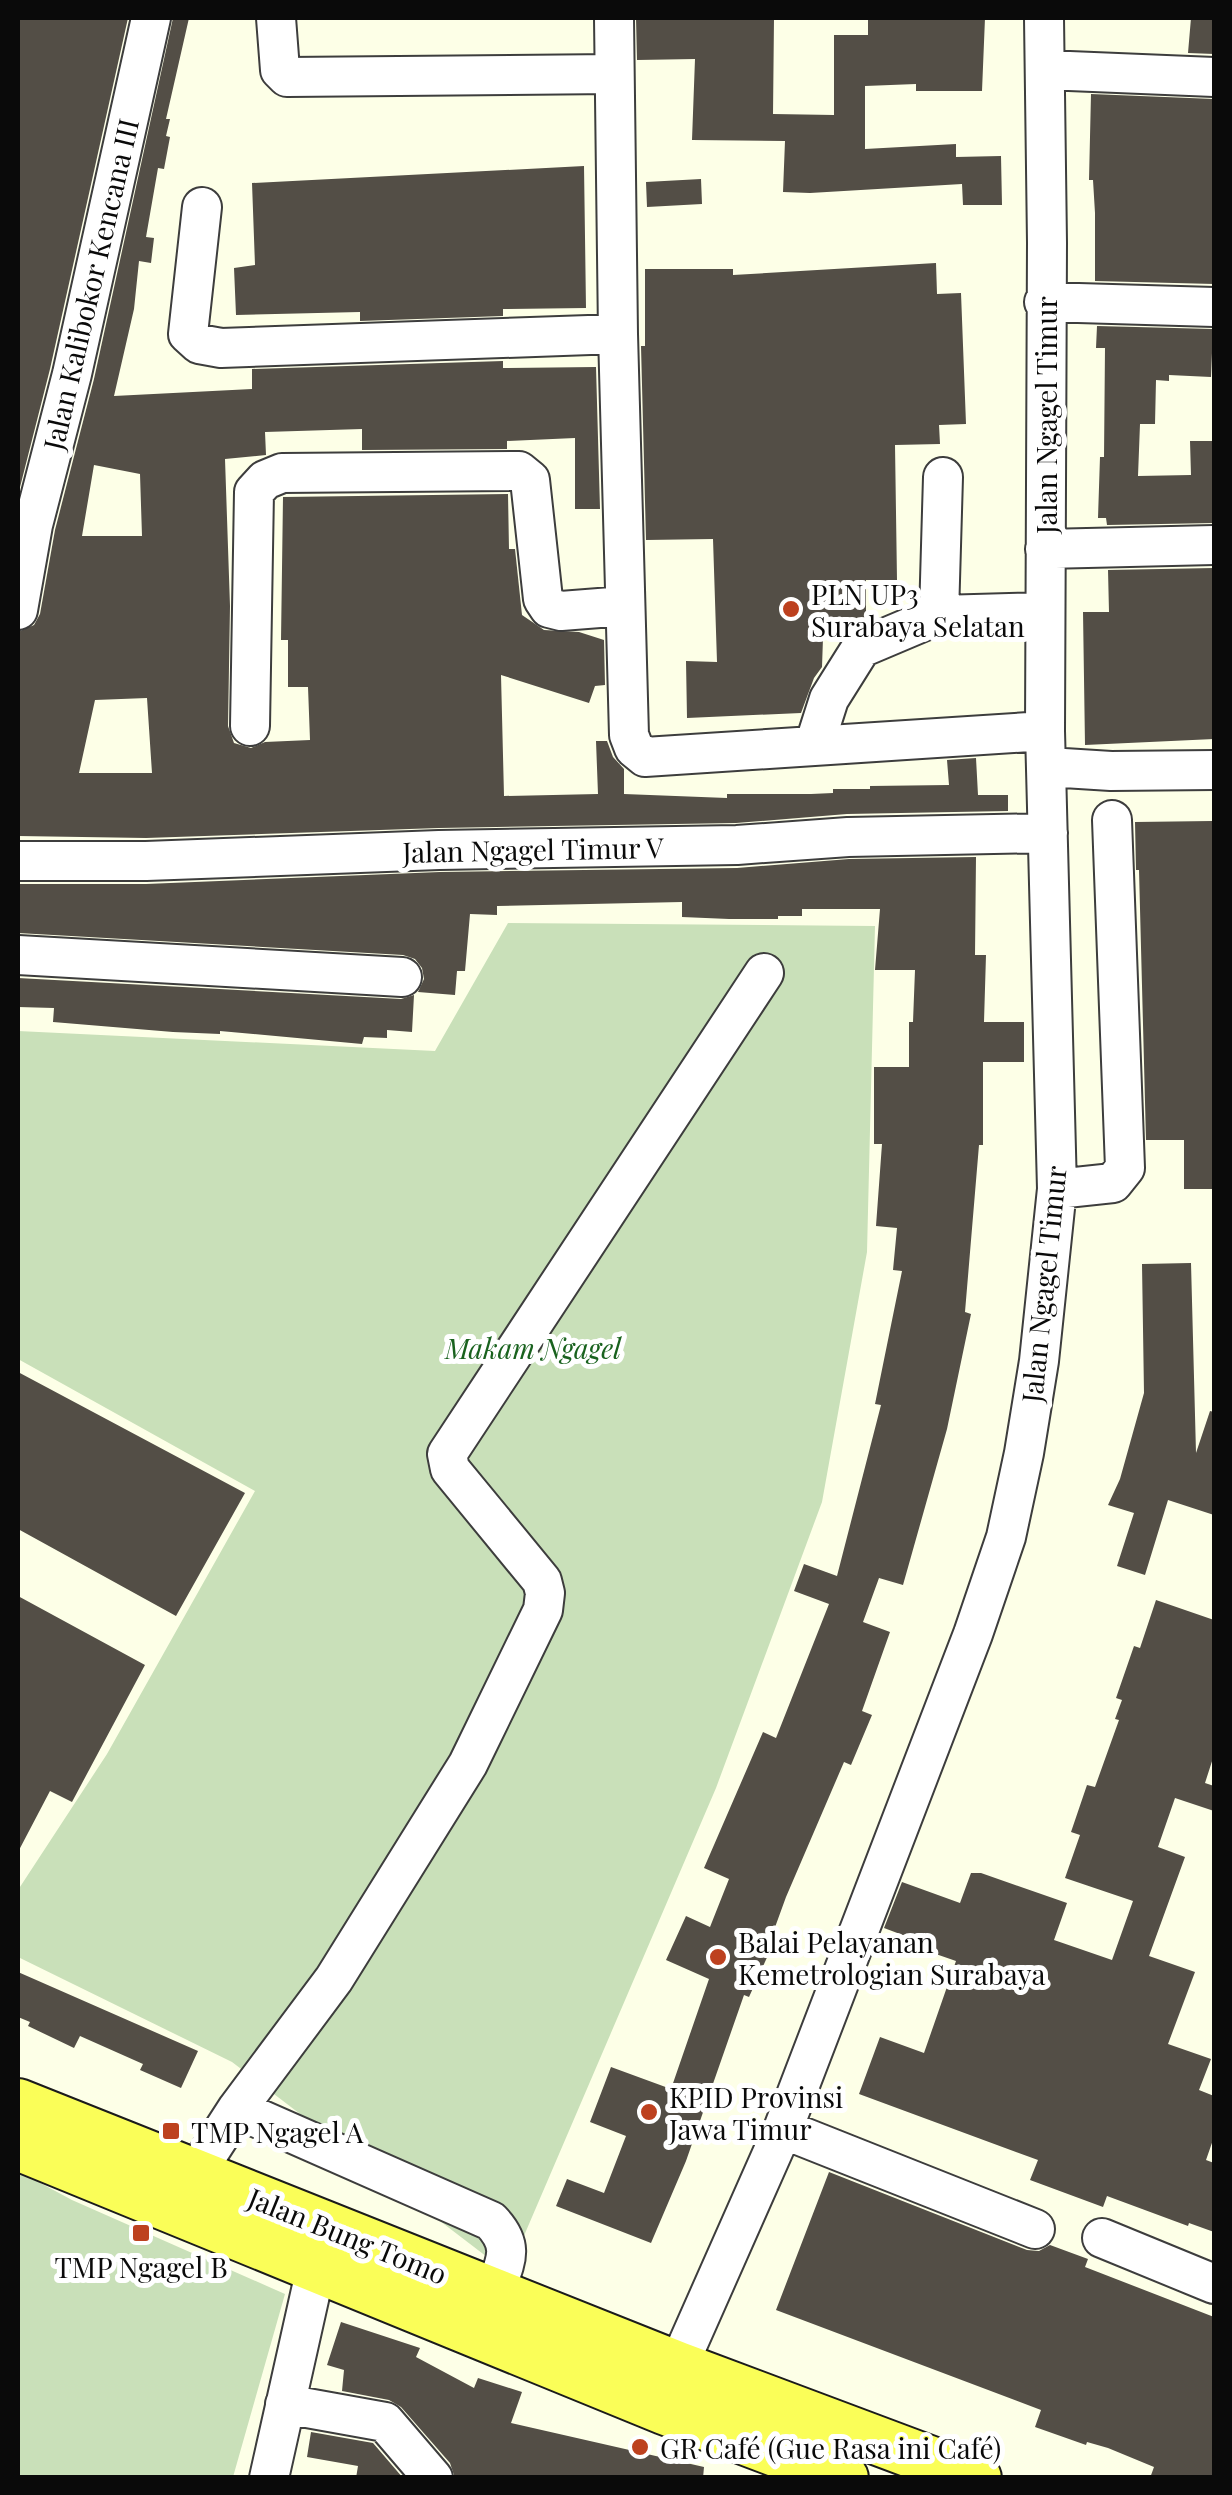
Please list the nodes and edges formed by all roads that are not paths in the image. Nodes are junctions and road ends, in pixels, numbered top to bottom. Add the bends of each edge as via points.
1 (151, 18) edge
2 (276, 18) edge
3 (614, 18) edge
4 (1044, 18) edge
5 (1045, 70) junction
6 (614, 74) junction
7 (1214, 77) edge
8 (202, 207) dead end
9 (1044, 302) junction
10 (1214, 306) edge
11 (618, 334) junction
12 (943, 477) dead end
13 (1214, 544) edge
14 (1045, 548) junction
15 (625, 606) junction
16 (18, 610) edge
17 (1045, 612) junction
18 (939, 614) junction
19 (250, 726) dead end
20 (814, 746) junction
21 (1046, 749) junction
22 (1214, 770) edge
23 (1112, 820) dead end
24 (1048, 833) junction
25 (18, 861) edge
26 (18, 955) edge
27 (764, 973) dead end
28 (402, 976) dead end
29 (1057, 1189) junction
30 (18, 2103) edge
31 (236, 2109) junction
32 (783, 2129) junction
33 (18, 2146) edge
34 (195, 2174) junction
35 (1035, 2229) dead end
36 (1102, 2238) dead end
37 (316, 2268) junction
38 (1214, 2284) edge
39 (494, 2293) junction
40 (671, 2388) junction
41 (285, 2404) junction
42 (269, 2478) edge
43 (432, 2478) edge
44 (844, 2478) edge
45 (977, 2478) edge

1 - 16 street, Jalan Kalibokor Kencana III
2 - 6 street via 280,70 287,77
3 - 6 street
4 - 5 street, Jalan Ngagel Timur
5 - 7 street
5 - 9 street, Jalan Ngagel Timur
6 - 11 street
8 - 11 street via 188,334 199,344
9 - 10 street
9 - 14 street, Jalan Ngagel Timur
11 - 15 street
12 - 18 street
13 - 14 street
14 - 17 street, Jalan Ngagel Timur
15 - 19 street via 549,608 530,480 519,471 282,473 254,492
15 - 20 street via 630,735 645,757
17 - 18 street
17 - 21 street, Jalan Ngagel Timur
18 - 20 street via 861,648 829,700
20 - 21 street
21 - 22 street via 1111,771
21 - 24 street, Jalan Ngagel Timur
23 - 29 street via 1125,1168 1113,1184
24 - 25 street, Jalan Ngagel Timur V
24 - 29 street, Jalan Ngagel Timur
26 - 28 street
27 - 31 street via 448,1454 450,1469 542,1580 543,1610 468,1764 334,1979
29 - 32 street, Jalan Ngagel Timur via 1039,1362 1006,1537
30 - 34 main road, Jalan Bung Tomo
31 - 34 street
31 - 39 street via 491,2221 506,2236 508,2253
32 - 35 street
32 - 40 street, Jalan Ngagel Timur
33 - 37 main road, Jalan Bung Tomo
34 - 39 main road, Jalan Bung Tomo
36 - 38 street
37 - 40 main road, Jalan Bung Tomo
37 - 41 street
39 - 40 main road, Jalan Bung Tomo
40 - 44 main road
40 - 45 main road
41 - 42 street
41 - 43 street via 385,2422

